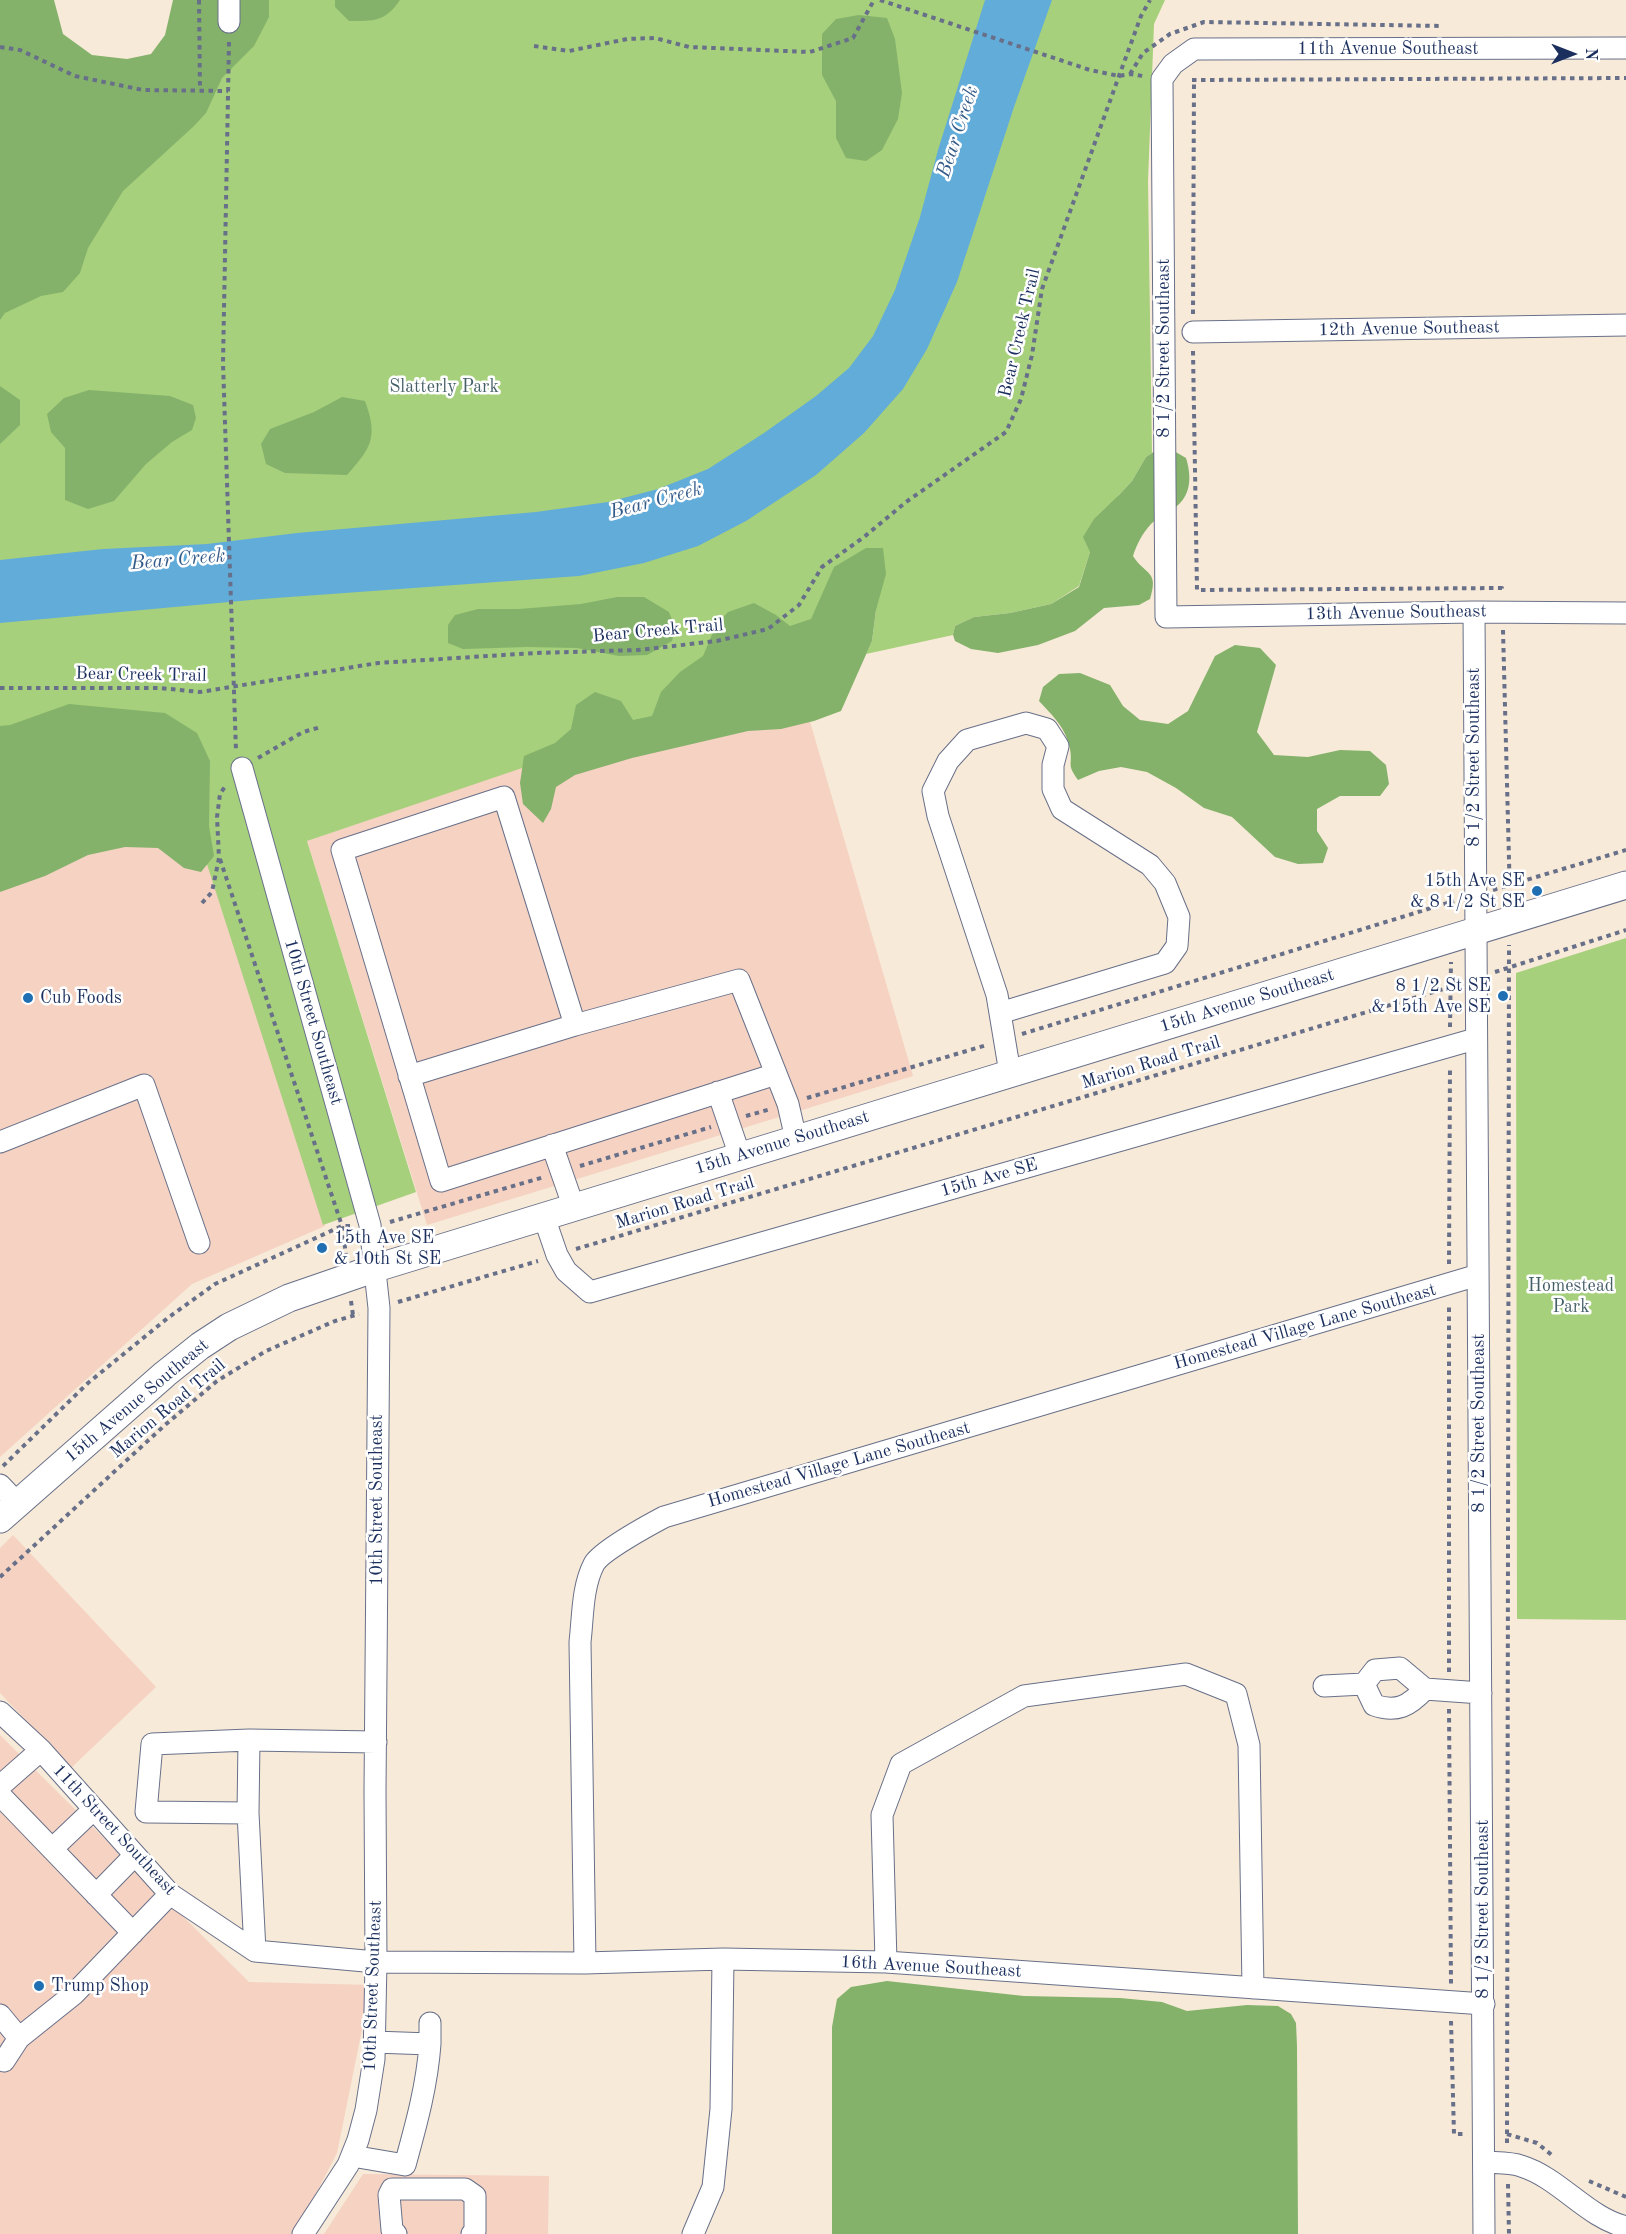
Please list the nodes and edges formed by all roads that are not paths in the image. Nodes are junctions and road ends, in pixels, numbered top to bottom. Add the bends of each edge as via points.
1 (230, 0) edge
2 (230, 22) road end
3 (1626, 48) edge
4 (1162, 79) joint
5 (1626, 325) edge
6 (1192, 332) road end
7 (1474, 612) junction
8 (1626, 613) edge
9 (1166, 617) joint
10 (242, 768) road end
11 (1626, 885) edge
12 (1474, 931) junction
13 (1000, 1013) junction
14 (575, 1025) junction
15 (1475, 1039) junction
16 (1010, 1073) junction
17 (776, 1074) junction
18 (410, 1076) junction
19 (718, 1092) junction
20 (796, 1139) junction
21 (0, 1142) edge
22 (552, 1145) junction
23 (741, 1156) junction
24 (574, 1208) junction
25 (544, 1217) junction
26 (199, 1244) dead end
27 (376, 1268) junction
28 (1478, 1275) junction
29 (6, 1502) edge
30 (1364, 1684) junction
31 (1324, 1686) dead end
32 (1425, 1689) junction
33 (1482, 1693) junction
34 (1, 1715) edge
35 (249, 1740) junction
36 (376, 1742) junction
37 (41, 1750) junction
38 (0, 1786) edge
39 (0, 1795) edge
40 (94, 1809) junction
41 (248, 1813) junction
42 (52, 1849) junction
43 (135, 1855) junction
44 (171, 1894) junction
45 (96, 1895) junction
46 (133, 1933) junction
47 (255, 1951) junction
48 (723, 1959) junction
49 (376, 1962) junction
50 (886, 1962) junction
51 (585, 1963) junction
52 (1253, 1988) junction
53 (1484, 2004) junction
54 (0, 2015) edge
55 (430, 2023) dead end
56 (20, 2038) junction
57 (374, 2042) junction
58 (430, 2044) junction
59 (4, 2061) dead end
60 (352, 2156) junction
61 (1484, 2162) junction
62 (405, 2165) junction
63 (405, 2188) junction
64 (1623, 2229) edge
65 (303, 2234) edge
66 (396, 2234) edge
67 (472, 2234) edge
68 (693, 2234) edge
69 (1484, 2234) edge

1 - 2 street
3 - 4 street, 11th Avenue Southeast via 1194,49 1173,64
4 - 9 street, 8 1/2 Street Southeast
5 - 6 street, 12th Avenue Southeast
7 - 8 street, 13th Avenue Southeast
7 - 9 street, 13th Avenue Southeast
7 - 12 street, 8 1/2 Street Southeast
10 - 27 street, 10th Street Southeast via 370,1225
11 - 12 main road, 15th Avenue Southeast
12 - 15 street, 8 1/2 Street Southeast
12 - 16 main road, 15th Avenue Southeast
13 - 13 street via 1165,963 1177,946 1179,917 1165,883 1150,865 1062,809 1053,789 1058,747 1047,729 1026,723 967,740 948,761 933,790
13 - 16 street
14 - 17 street via 740,980
14 - 18 street
14 - 18 street via 504,797 342,850
15 - 25 street, 15th Ave SE via 590,1293 566,1271
15 - 28 street, 8 1/2 Street Southeast
16 - 20 main road, 15th Avenue Southeast
17 - 19 street
17 - 20 street
18 - 22 street via 441,1181
19 - 22 street
19 - 23 street
20 - 23 main road, 15th Avenue Southeast
21 - 26 street via 144,1085
22 - 24 street
23 - 24 main road, 15th Avenue Southeast
24 - 25 main road, 15th Avenue Southeast
25 - 27 main road, 15th Avenue Southeast
27 - 29 main road, 15th Avenue Southeast via 289,1298 229,1327
27 - 36 street, 10th Street Southeast
28 - 33 street, 8 1/2 Street Southeast
28 - 51 street, Homestead Village Lane Southeast via 664,1517 595,1562 585,1594 580,1642
30 - 31 street
30 - 32 street via 1375,1670 1400,1668
30 - 32 street via 1374,1705 1387,1710 1406,1706
32 - 33 street
33 - 53 street, 8 1/2 Street Southeast
34 - 37 street, 11th Street Southeast
35 - 36 street
35 - 41 street
35 - 41 street via 152,1744 146,1812
36 - 49 street, 10th Street Southeast
37 - 38 street
37 - 40 street, 11th Street Southeast
39 - 42 street
40 - 42 street
40 - 43 street, 11th Street Southeast
41 - 47 street
42 - 45 street
43 - 44 street, 11th Street Southeast
43 - 45 street
44 - 46 street
44 - 47 street, 11th Street Southeast
45 - 46 street
46 - 56 street via 74,1994
47 - 49 street, 11th Street Southeast
48 - 50 street, 16th Avenue Southeast
48 - 51 street, 16th Avenue Southeast
48 - 68 street via 721,2109 713,2187
49 - 51 street, 16th Avenue Southeast
49 - 57 street, 10th Street Southeast
50 - 52 street, 16th Avenue Southeast
50 - 52 street via 882,1815 901,1764 1024,1696 1186,1674 1236,1694 1249,1745
52 - 53 street, 16th Avenue Southeast
53 - 61 street, 8 1/2 Street Southeast
54 - 56 street
55 - 58 street
56 - 59 street
57 - 58 street
57 - 60 street, 10th Street Southeast via 366,2110
58 - 62 street via 423,2103
60 - 62 street
60 - 65 street, 10th Street Southeast
61 - 64 street via 1521,2165
61 - 69 street, 8 1/2 Street Southeast
62 - 63 street
63 - 66 street via 392,2189 389,2195 392,2230
63 - 67 street via 465,2189 475,2196

